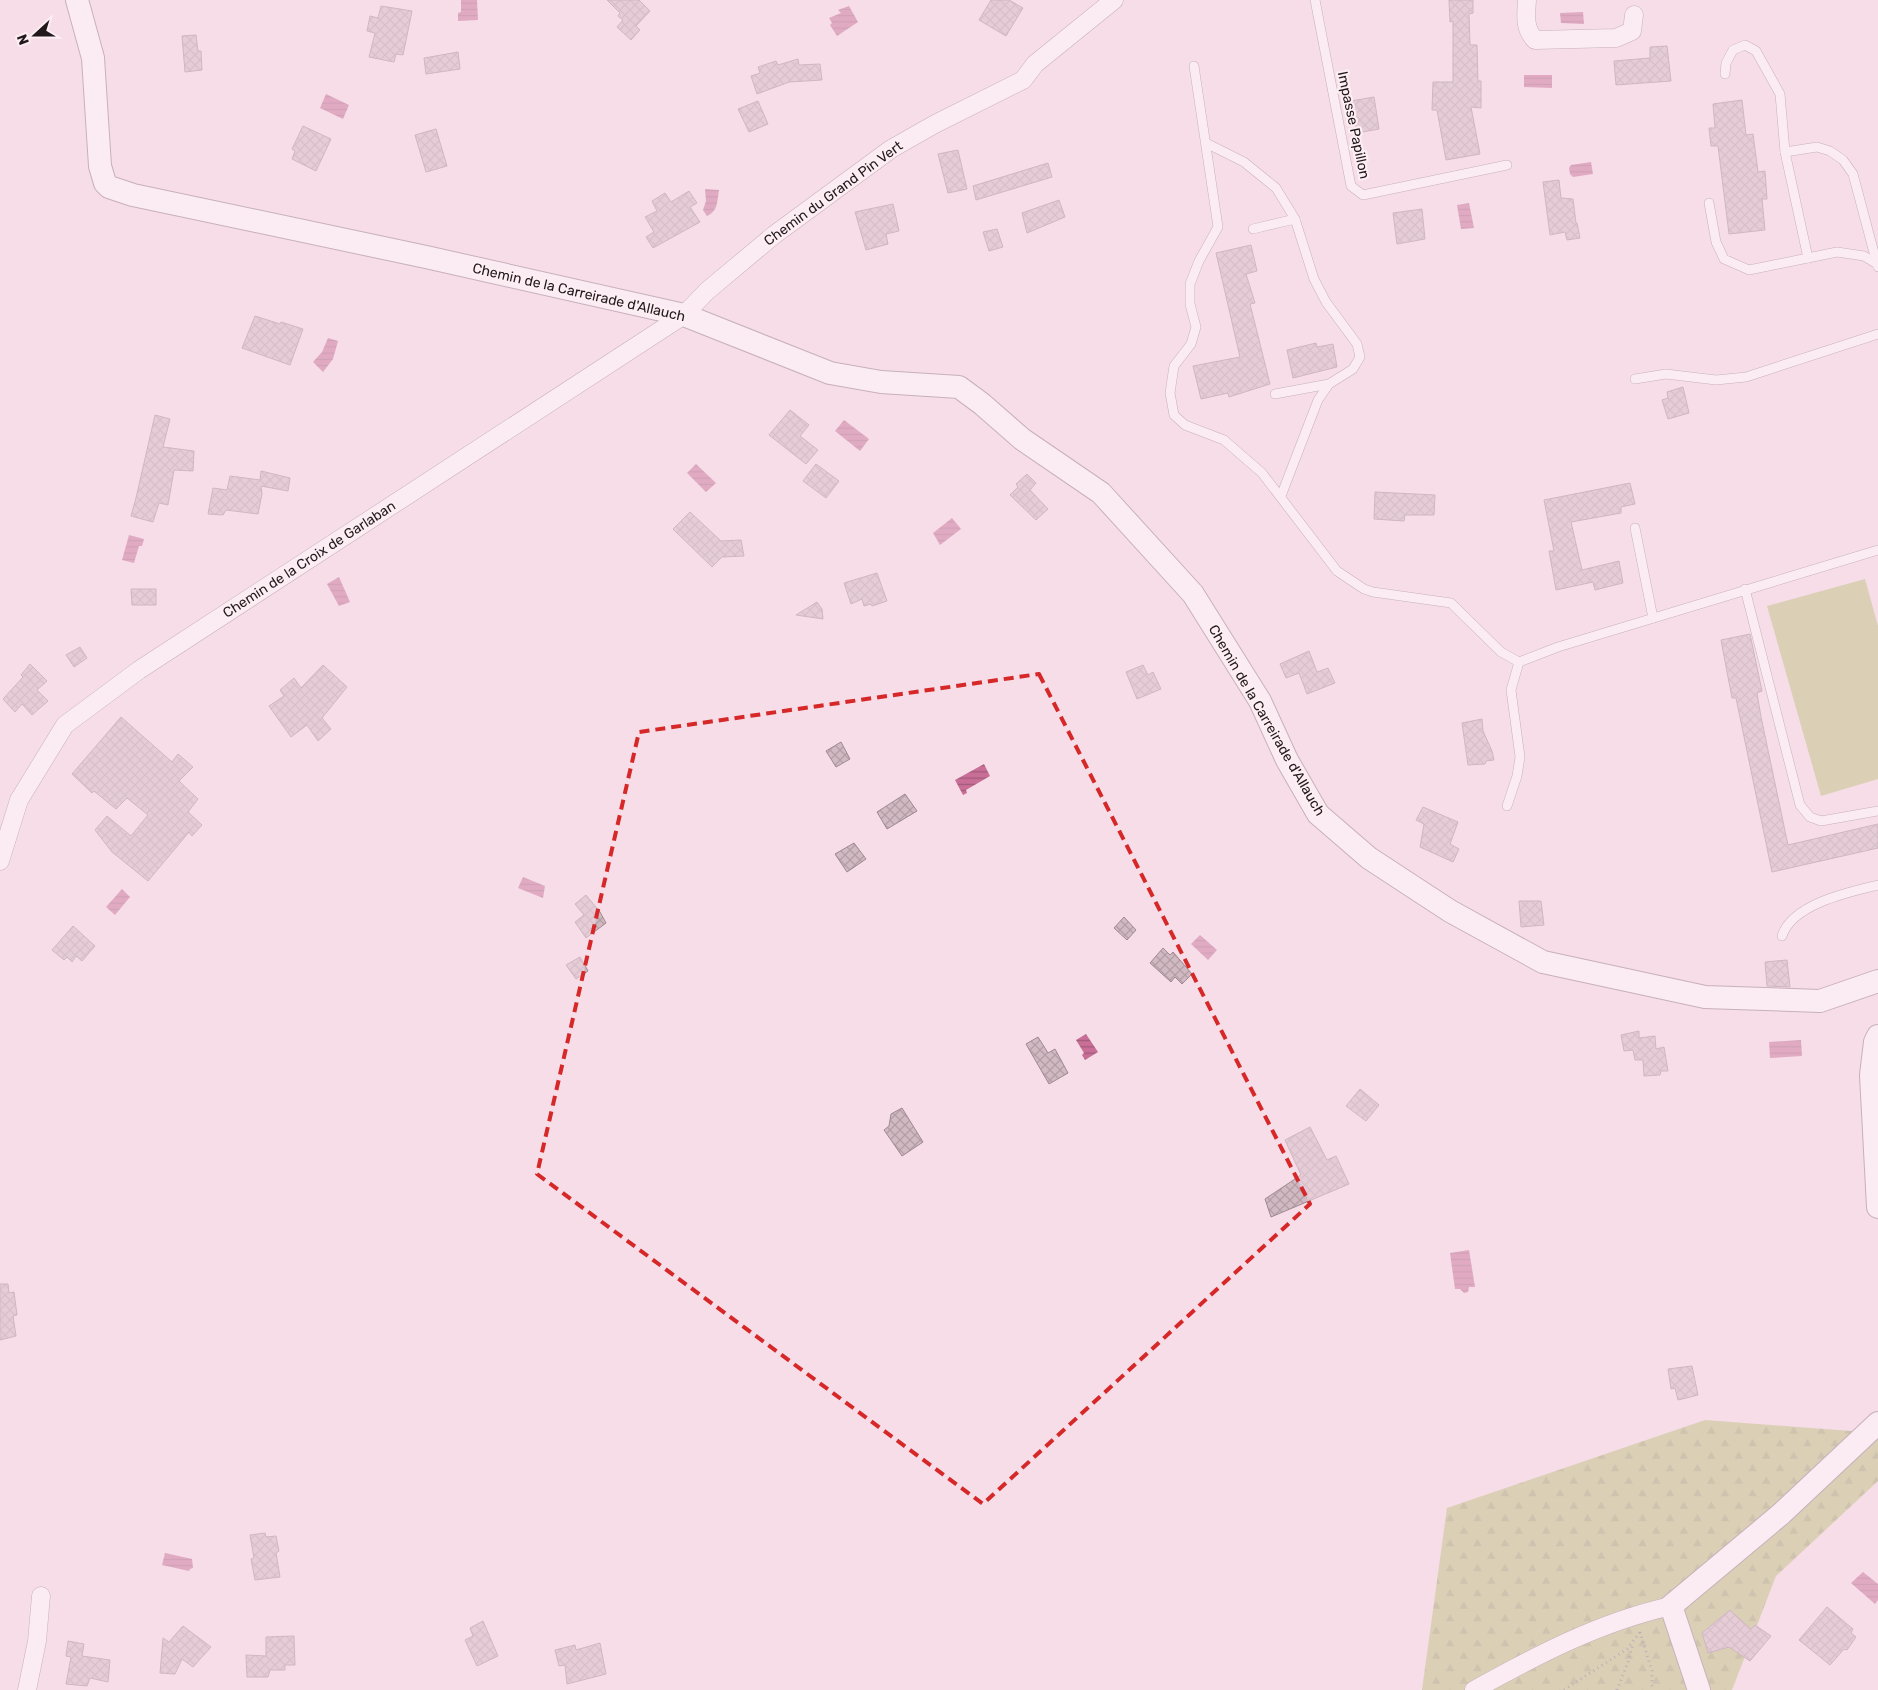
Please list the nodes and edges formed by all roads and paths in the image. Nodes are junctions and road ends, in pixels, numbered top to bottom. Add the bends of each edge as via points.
1 (76, 0) edge
2 (1114, 0) edge
3 (1315, 0) edge
4 (1527, 0) edge
5 (1634, 15) dead end
6 (1194, 66) dead end
7 (1725, 74) dead end
8 (1206, 143) junction
9 (1785, 152) junction
10 (1507, 165) dead end
11 (1709, 203) dead end
12 (1295, 219) junction
13 (1253, 229) dead end
14 (1808, 258) junction
15 (1877, 266) edge
16 (684, 315) junction
17 (1878, 334) edge
18 (1635, 379) dead end
19 (1329, 384) junction
20 (1274, 394) dead end
21 (1281, 496) junction
22 (1635, 528) dead end
23 (1878, 550) edge
24 (1745, 589) junction
25 (1652, 618) junction
26 (1519, 662) junction
27 (1507, 806) dead end
28 (1878, 811) edge
29 (0, 861) edge
30 (1878, 885) edge
31 (1782, 936) dead end
32 (1878, 982) edge
33 (1878, 1036) edge
34 (1878, 1207) edge
35 (1878, 1423) edge
36 (41, 1596) dead end
37 (1671, 1606) junction
38 (1646, 1627) dead end
39 (1640, 1632) junction
40 (1633, 1640) junction
41 (27, 1690) edge
42 (1474, 1690) edge
43 (1564, 1690) edge
44 (1617, 1690) edge
45 (1652, 1690) edge
46 (1699, 1690) edge

1 - 16 street, Chemin de la Carreirade d'Allauch via 93,58 100,166 109,186 181,206
2 - 16 street, Chemin du Grand Pin Vert via 1035,64 1023,80 935,124 883,155 774,235 707,291
3 - 10 lane, Impasse Papillon via 1352,186 1363,195
4 - 5 street via 1528,33 1536,40 1616,38 1632,31
6 - 8 lane
7 - 9 lane via 1726,63 1733,50 1745,45 1756,51 1780,94
8 - 12 lane via 1244,162 1276,188
8 - 21 lane via 1218,226 1190,284 1190,304 1196,327 1191,344 1174,366 1170,394 1174,415 1185,425 1224,440 1262,472
9 - 14 lane
9 - 15 lane via 1817,147 1843,160 1853,174
11 - 14 lane via 1716,242 1724,258 1749,270
12 - 13 lane
12 - 19 lane via 1314,279 1326,302 1357,344 1360,356 1353,369
14 - 15 lane via 1837,252 1864,256
16 - 29 street, Chemin de la Croix de Garlaban via 139,670 65,725 19,800
16 - 32 street, Chemin de la Carreirade d'Allauch via 830,373 881,382 959,387 1022,439 1100,493 1194,594 1260,701 1287,760 1318,814 1369,858 1450,911 1543,962 1705,997 1820,1001
17 - 18 lane via 1746,377 1716,380 1666,374
19 - 20 lane
19 - 21 lane via 1318,400
21 - 26 lane via 1337,571 1373,592 1451,603 1501,652
22 - 25 lane
23 - 24 lane
24 - 25 lane
24 - 28 lane via 1800,805 1810,817 1821,821
25 - 26 lane
26 - 27 lane via 1512,690 1520,757
30 - 31 lane via 1843,894 1801,912 1784,929
33 - 34 street via 1870,1075
35 - 37 street via 1781,1514
36 - 41 street via 37,1641
37 - 42 street via 1593,1630
37 - 46 street
38 - 39 path
39 - 40 path
39 - 45 path via 1652,1671
40 - 43 path via 1627,1649
40 - 44 path

